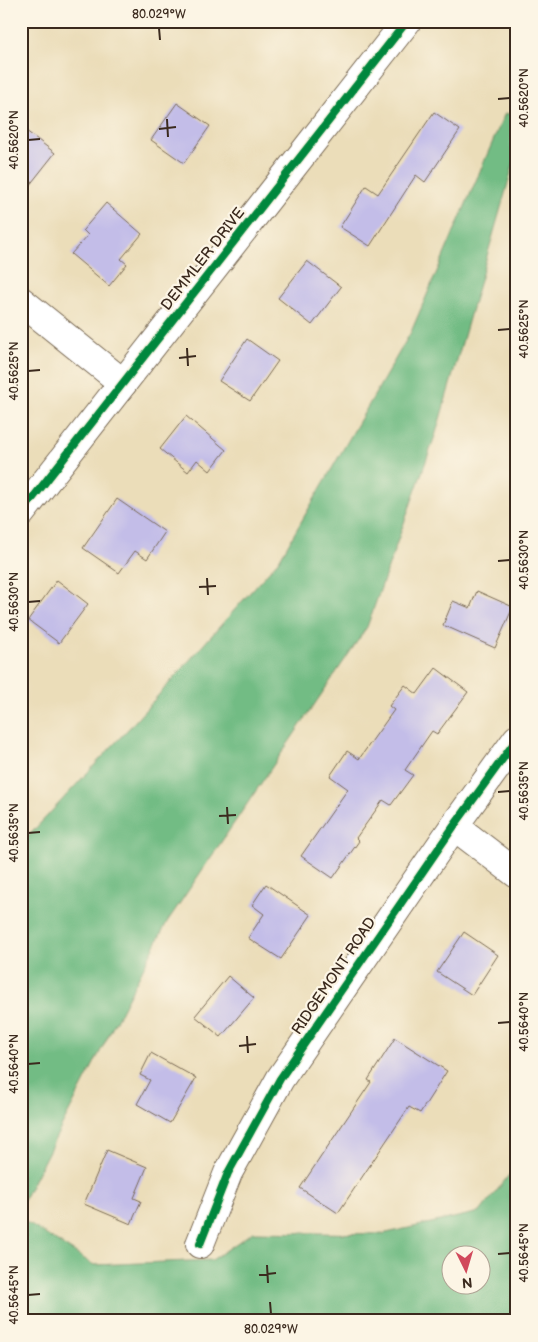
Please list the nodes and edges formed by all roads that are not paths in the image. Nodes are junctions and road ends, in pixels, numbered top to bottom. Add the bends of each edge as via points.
1 (407, 21) edge
2 (21, 301) edge
3 (124, 383) junction
4 (21, 514) edge
5 (517, 739) edge
6 (454, 826) junction
7 (517, 874) edge
8 (200, 1244) dead end

1 - 3 street, DEMMLER DRIVE
2 - 3 street
3 - 4 street, DEMMLER DRIVE
5 - 6 street, RIDGEMONT ROAD
6 - 7 street
6 - 8 street, RIDGEMONT ROAD via 280,1079 228,1173

